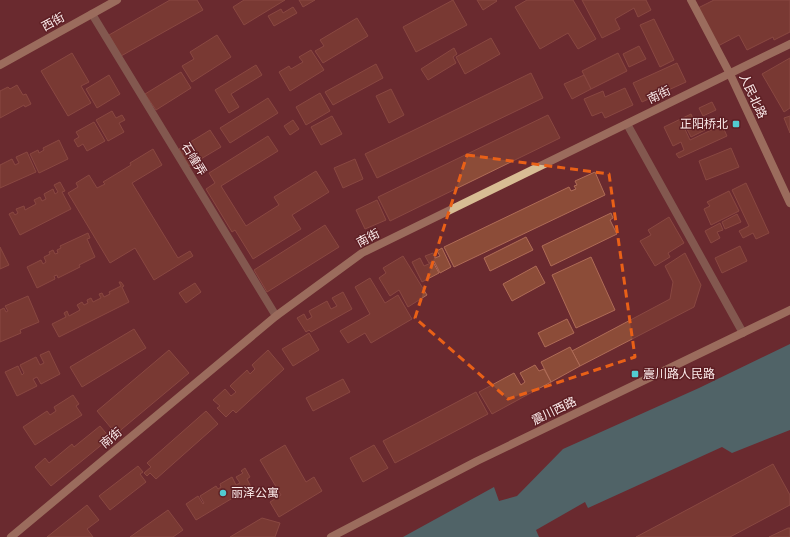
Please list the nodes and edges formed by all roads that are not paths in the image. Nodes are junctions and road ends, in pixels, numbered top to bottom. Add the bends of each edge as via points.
1 (116, 0) edge
2 (691, 0) edge
3 (92, 14) junction
4 (790, 44) edge
5 (0, 65) edge
6 (730, 74) junction
7 (627, 124) junction
8 (790, 203) edge
9 (790, 310) edge
10 (276, 316) junction
11 (743, 333) junction
12 (11, 537) edge
13 (331, 537) edge

1 - 3 street, 西街
2 - 6 street, 人民北路
3 - 5 street, 西街
3 - 10 street, 石幢弄
4 - 6 street, 南街
6 - 7 street, 南街
6 - 8 street, 人民北路
7 - 10 street, 南街 via 362,253
7 - 11 street
9 - 11 street, 震川西路
10 - 12 street, 南街
11 - 13 street, 震川西路 via 477,461

